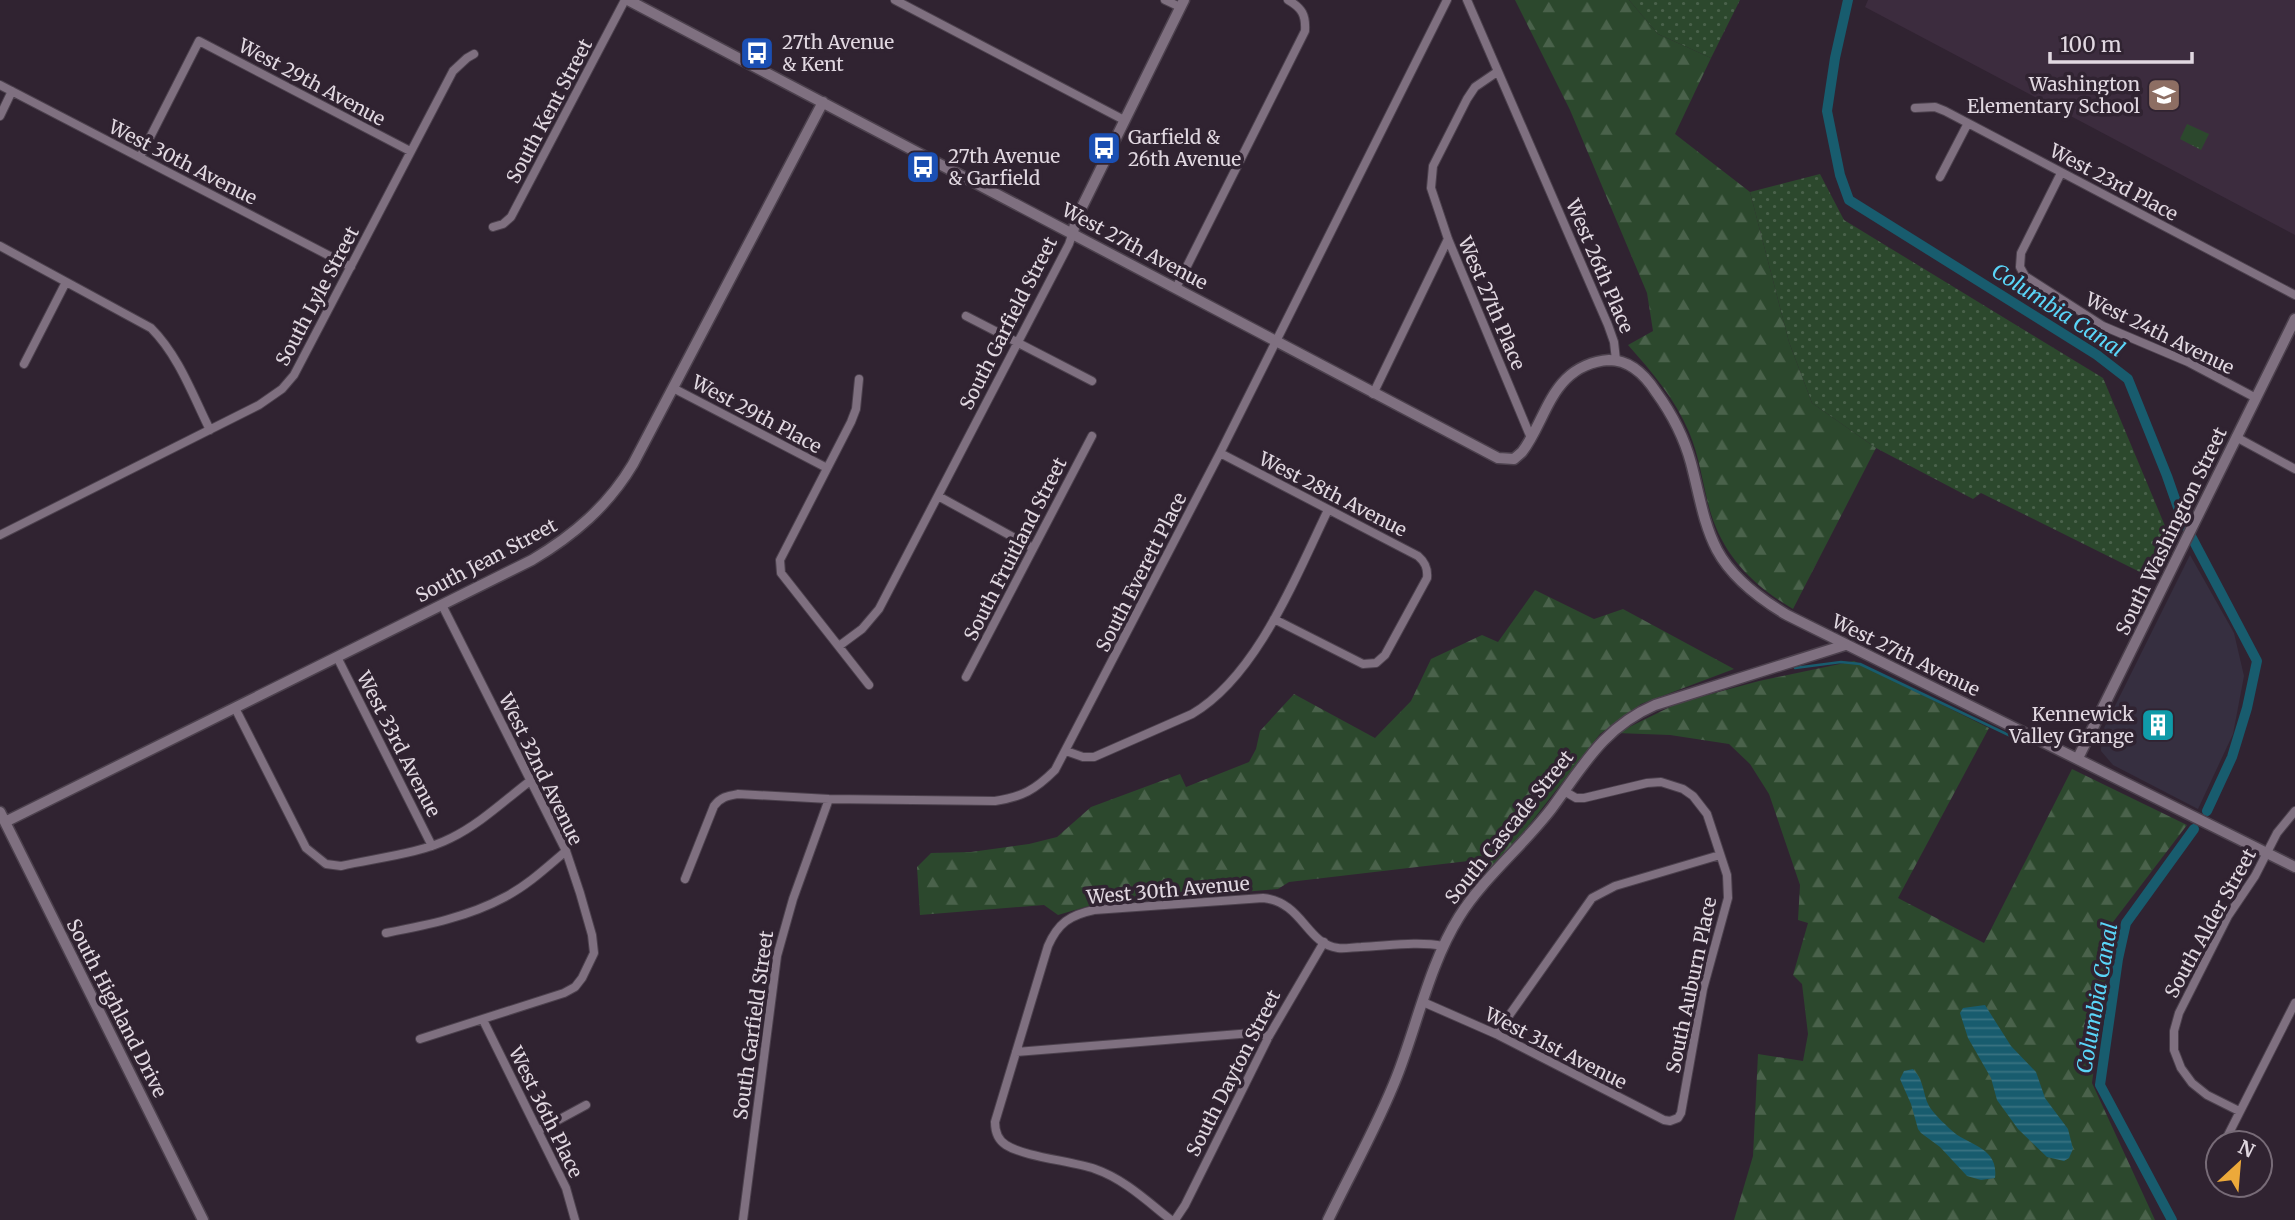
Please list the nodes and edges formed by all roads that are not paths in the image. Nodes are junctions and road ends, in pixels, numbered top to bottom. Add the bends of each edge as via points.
1 (627, 0) edge
2 (895, 0) edge
3 (1165, 0) edge
4 (1287, 0) edge
5 (1447, 0) edge
6 (1466, 0) edge
7 (1182, 4) edge
8 (474, 54) dead end
9 (1497, 72) junction
10 (0, 85) edge
11 (12, 91) junction
12 (823, 102) junction
13 (1915, 108) dead end
14 (0, 116) edge
15 (1124, 120) junction
16 (1968, 123) junction
17 (410, 151) junction
18 (140, 158) junction
19 (2062, 173) junction
20 (1940, 177) dead end
21 (493, 228) dead end
22 (1073, 232) junction
23 (1448, 239) junction
24 (0, 246) edge
25 (351, 267) junction
26 (66, 282) junction
27 (1176, 288) junction
28 (2295, 295) edge
29 (966, 316) dead end
30 (2295, 319) edge
31 (1276, 341) junction
32 (1019, 343) junction
33 (1616, 360) junction
34 (23, 364) dead end
35 (859, 379) dead end
36 (1092, 381) dead end
37 (673, 388) junction
38 (1373, 394) junction
39 (2256, 398) junction
40 (210, 430) junction
41 (1092, 436) dead end
42 (2236, 437) junction
43 (1531, 438) junction
44 (1220, 453) junction
45 (827, 468) junction
46 (2295, 469) edge
47 (938, 496) junction
48 (1328, 510) junction
49 (0, 535) edge
50 (1033, 548) junction
51 (1729, 568) joint
52 (442, 605) junction
53 (1274, 619) junction
54 (1845, 645) junction
55 (839, 646) junction
56 (337, 657) junction
57 (966, 677) dead end
58 (869, 685) dead end
59 (236, 708) junction
60 (1066, 751) junction
61 (2078, 758) junction
62 (530, 781) junction
63 (1564, 791) junction
64 (829, 799) junction
65 (2295, 811) edge
66 (2, 817) edge
67 (432, 846) junction
68 (566, 851) junction
69 (2267, 852) junction
70 (1720, 855) junction
71 (2295, 867) edge
72 (685, 879) dead end
73 (386, 933) dead end
74 (1324, 942) junction
75 (1443, 946) junction
76 (1423, 1002) junction
77 (2295, 1003) edge
78 (483, 1020) junction
79 (1496, 1034) junction
80 (1269, 1036) junction
81 (420, 1039) dead end
82 (1016, 1052) junction
83 (586, 1105) dead end
84 (2239, 1111) junction
85 (1674, 1120) joint
86 (2231, 1129) edge
87 (538, 1131) junction
88 (203, 1220) edge
89 (575, 1220) edge
90 (743, 1220) edge
91 (1173, 1220) edge
92 (1328, 1220) edge

1 - 12 street, West 27th Avenue
1 - 21 street, South Kent Street via 511,217
2 - 15 street
3 - 7 street
4 - 27 street via 1301,9 1305,31
5 - 31 street, South Everett Place
6 - 9 street, West 26th Place
7 - 15 street, South Garfield Street
8 - 17 street, South Lyle Street via 453,71
9 - 23 street, West 27th Place via 1475,86 1433,166 1433,201
9 - 33 street, West 26th Place via 1608,326
10 - 11 street, West 30th Avenue
11 - 14 street
11 - 18 street, West 30th Avenue
12 - 22 street, West 27th Avenue
12 - 37 street, South Jean Street
13 - 16 street, West 23rd Place via 1935,107
15 - 22 street, South Garfield Street
16 - 19 street, West 23rd Place
16 - 20 street
17 - 18 street, West 29th Avenue via 199,41
17 - 25 street, South Lyle Street
18 - 25 street, West 30th Avenue
19 - 28 street, West 23rd Place
19 - 39 street, West 24th Avenue via 2021,253 2025,276 2103,326 2188,362
22 - 27 street, West 27th Avenue
22 - 32 street, South Garfield Street
23 - 38 street
23 - 43 street, West 27th Place
24 - 26 street
25 - 40 street, South Lyle Street via 294,375 282,389
26 - 34 street
26 - 40 street via 156,333 173,356
27 - 31 street, West 27th Avenue
29 - 32 street
30 - 39 street, South Washington Street
31 - 38 street, West 27th Avenue
31 - 44 street, South Everett Place
32 - 36 street
32 - 47 street, South Garfield Street
33 - 43 street via 1594,363 1566,379
33 - 51 street, West 26th Place via 1643,376 1673,418 1691,462 1706,524
35 - 45 street via 856,409
37 - 45 street, West 29th Place
37 - 52 street, South Jean Street via 624,478 589,520 532,560
38 - 43 street, West 27th Avenue via 1503,459 1514,458
39 - 42 street, South Washington Street
40 - 49 street, South Lyle Street
41 - 50 street, South Fruitland Street
42 - 46 street
42 - 61 street, South Washington Street
44 - 48 street, West 28th Avenue
44 - 60 street, South Everett Place
45 - 55 street via 779,567
47 - 50 street
47 - 55 street, South Garfield Street via 879,609
48 - 53 street
48 - 53 street, West 28th Avenue via 1418,556 1427,568 1427,578 1385,655 1376,663 1363,664
50 - 57 street, South Fruitland Street
51 - 54 street, West 27th Avenue via 1773,607
52 - 56 street, South Jean Street
52 - 62 street, West 32nd Avenue
53 - 60 street via 1244,664 1206,706 1094,757
54 - 61 street, West 27th Avenue
54 - 63 street, South Cascade Street via 1644,709 1604,738
55 - 58 street
56 - 59 street, South Jean Street
56 - 67 street, West 33rd Avenue
59 - 66 street, South Jean Street
59 - 67 street via 306,849 326,864 341,866
60 - 64 street, South Everett Place via 1055,771 1034,790 1006,800
61 - 69 street, West 27th Avenue
62 - 67 street via 466,830
62 - 68 street, West 32nd Avenue
63 - 70 street via 1584,798 1647,783 1672,785 1701,804
63 - 75 street, South Cascade Street via 1473,897
64 - 72 street, South Everett Place via 738,794 719,799
64 - 90 street, South Garfield Street via 778,956
65 - 69 street, South Alder Street
66 - 88 street, South Highland Drive
68 - 73 street via 505,897 438,922
68 - 78 street, West 32nd Avenue via 592,935 588,969 565,993
69 - 71 street, West 27th Avenue
69 - 84 street, South Alder Street via 2228,916 2174,1031 2174,1050 2192,1083
70 - 79 street via 1592,898
70 - 85 street, South Auburn Place via 1728,898 1703,989 1681,1113
74 - 75 street via 1338,948
74 - 80 street, South Dayton Street
74 - 82 street, West 30th Avenue via 1289,906 1272,899 1077,914 1053,935
75 - 76 street, South Cascade Street
76 - 79 street, West 31st Avenue
76 - 92 street, South Cascade Street via 1396,1078
77 - 84 street
78 - 81 street
78 - 87 street, West 36th Place
79 - 85 street, West 31st Avenue via 1664,1120
80 - 82 street via 1252,1033
80 - 91 street, South Dayton Street via 1185,1205
82 - 91 street via 995,1122 1001,1141 1014,1149 1110,1175
83 - 87 street
84 - 86 street
87 - 89 street, West 36th Place via 566,1188

